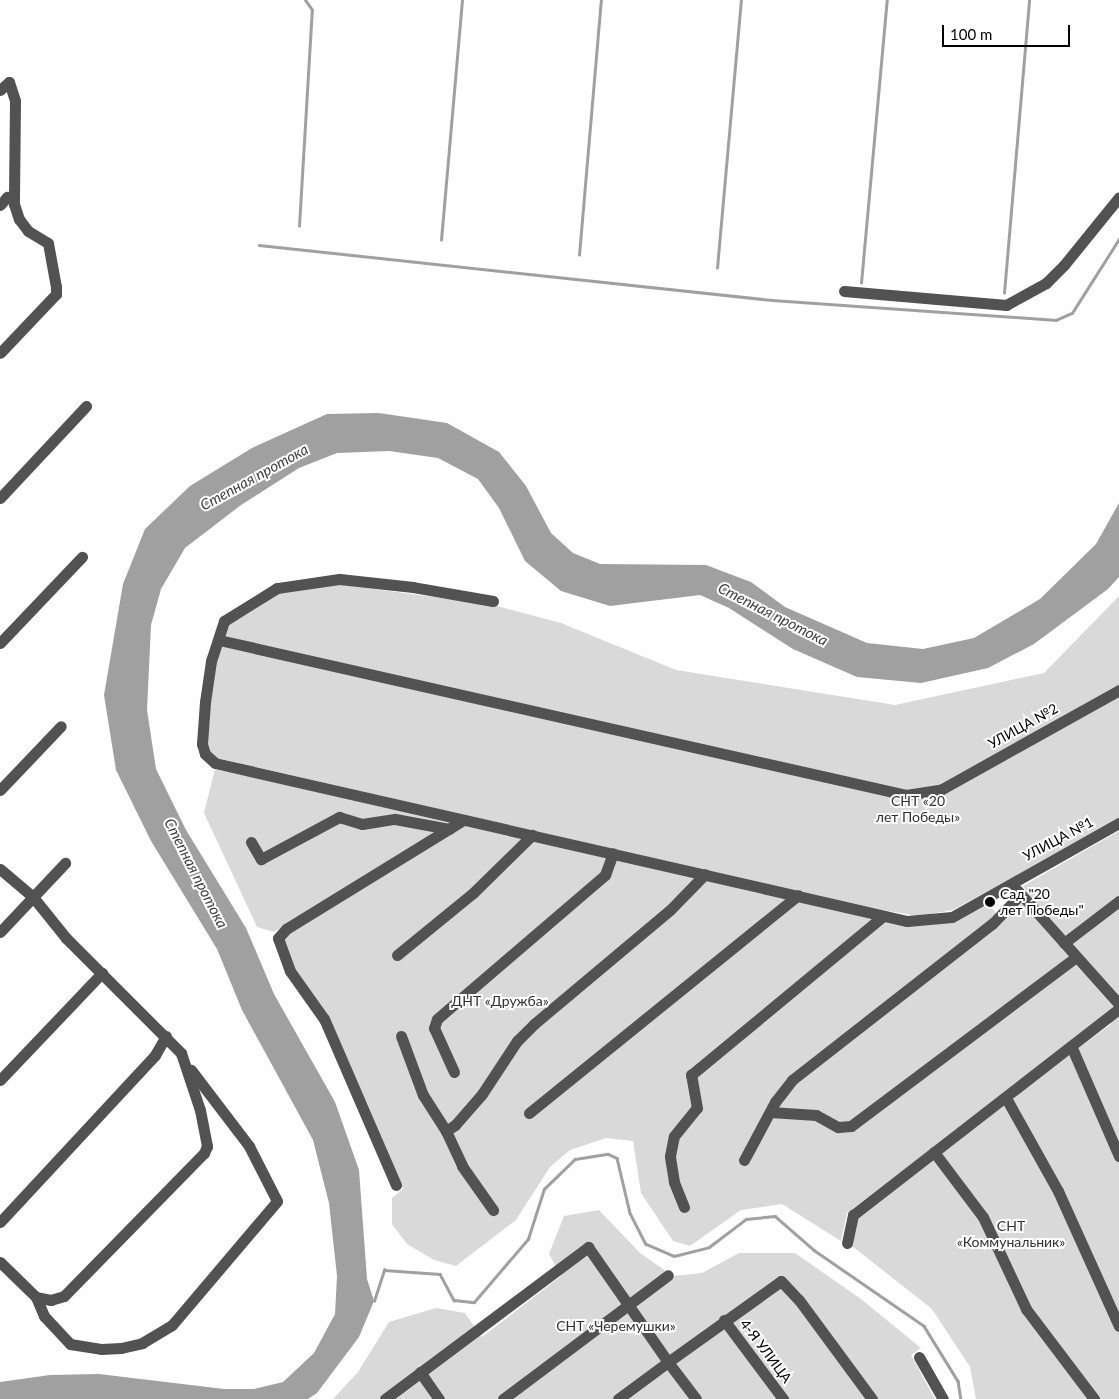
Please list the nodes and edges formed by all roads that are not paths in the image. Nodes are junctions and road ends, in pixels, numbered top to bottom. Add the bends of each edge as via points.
1 (0, 90) edge
2 (1119, 196) edge
3 (844, 290) dead end
4 (0, 353) edge
5 (86, 406) dead end
6 (0, 498) edge
7 (82, 557) dead end
8 (493, 601) dead end
9 (219, 640) junction
10 (0, 643) edge
11 (1119, 690) edge
12 (61, 726) dead end
13 (0, 790) edge
14 (463, 820) junction
15 (1119, 823) edge
16 (448, 829) junction
17 (532, 835) junction
18 (251, 842) dead end
19 (613, 853) junction
20 (65, 863) dead end
21 (0, 868) edge
22 (705, 874) junction
23 (1011, 882) junction
24 (798, 895) junction
25 (1020, 895) junction
26 (33, 897) junction
27 (1119, 901) edge
28 (883, 916) junction
29 (0, 932) edge
30 (1064, 944) junction
31 (397, 955) dead end
32 (1075, 958) junction
33 (102, 973) junction
34 (1119, 1004) edge
35 (1119, 1009) edge
36 (166, 1036) junction
37 (401, 1036) dead end
38 (1072, 1048) junction
39 (186, 1062) junction
40 (454, 1072) dead end
41 (0, 1080) edge
42 (1006, 1098) junction
43 (770, 1112) junction
44 (529, 1113) dead end
45 (446, 1131) junction
46 (934, 1152) junction
47 (1119, 1156) edge
48 (744, 1160) dead end
49 (396, 1185) dead end
50 (684, 1207) dead end
51 (493, 1210) dead end
52 (0, 1222) edge
53 (847, 1243) dead end
54 (0, 1262) edge
55 (668, 1275) dead end
56 (36, 1298) junction
57 (630, 1304) junction
58 (724, 1320) junction
59 (1119, 1326) edge
60 (919, 1357) dead end
61 (668, 1362) junction
62 (420, 1372) junction
63 (385, 1399) edge
64 (439, 1399) edge
65 (504, 1399) edge
66 (618, 1399) edge
67 (696, 1399) edge
68 (783, 1399) edge
69 (872, 1399) edge
70 (943, 1399) edge
71 (1094, 1399) edge

1 - 4 street via 9,82 15,101 14,204 28,232 48,243 56,294
2 - 3 street via 1064,266 1046,283 1006,305
5 - 6 street
7 - 10 street
8 - 9 street, УЛИЦА №1 via 413,586 338,579 277,588 224,621
9 - 11 street, УЛИЦА №2 via 906,795 942,789
9 - 14 street, УЛИЦА №1 via 211,661 202,744 205,754 215,763
12 - 13 street
14 - 16 street
14 - 17 street, УЛИЦА №1
15 - 23 street, УЛИЦА №1
16 - 18 street via 395,819 362,824 340,817 261,859
16 - 49 street via 286,929 278,938 290,971 324,1019
17 - 19 street, УЛИЦА №1
17 - 31 street via 473,893
19 - 22 street, УЛИЦА №1
19 - 40 street via 605,875 437,1019 434,1028
20 - 26 street
21 - 26 street
22 - 24 street, УЛИЦА №1
22 - 45 street via 670,910 534,1024 517,1041 482,1094
23 - 25 street
23 - 28 street, УЛИЦА №1 via 952,917 907,921
24 - 28 street, УЛИЦА №1
24 - 44 street
25 - 30 street
25 - 43 street via 992,924 792,1080
26 - 29 street
26 - 33 street via 66,938
27 - 30 street
28 - 50 street via 691,1075 697,1108 674,1136 670,1156 674,1182
30 - 32 street
32 - 34 street
32 - 43 street via 851,1126 838,1127 816,1115
33 - 36 street
33 - 41 street
35 - 38 street
36 - 39 street
36 - 52 street via 155,1055
37 - 45 street via 415,1078
38 - 42 street
38 - 47 street
39 - 56 street via 205,1134 204,1153 64,1296 51,1300
39 - 56 street via 249,1146 277,1201 172,1325 142,1343 101,1349 70,1344 44,1316
42 - 46 street
42 - 59 street via 1058,1191
43 - 48 street
45 - 51 street via 462,1166
46 - 53 street via 853,1215
46 - 71 street via 983,1218 1026,1309
54 - 56 street
55 - 57 street
57 - 61 street
57 - 62 street via 588,1247
57 - 65 street
58 - 61 street
58 - 68 street, 4-Я УЛИЦА
58 - 69 street via 781,1281 799,1300
60 - 70 street
61 - 66 street
61 - 67 street
62 - 63 street
62 - 64 street

